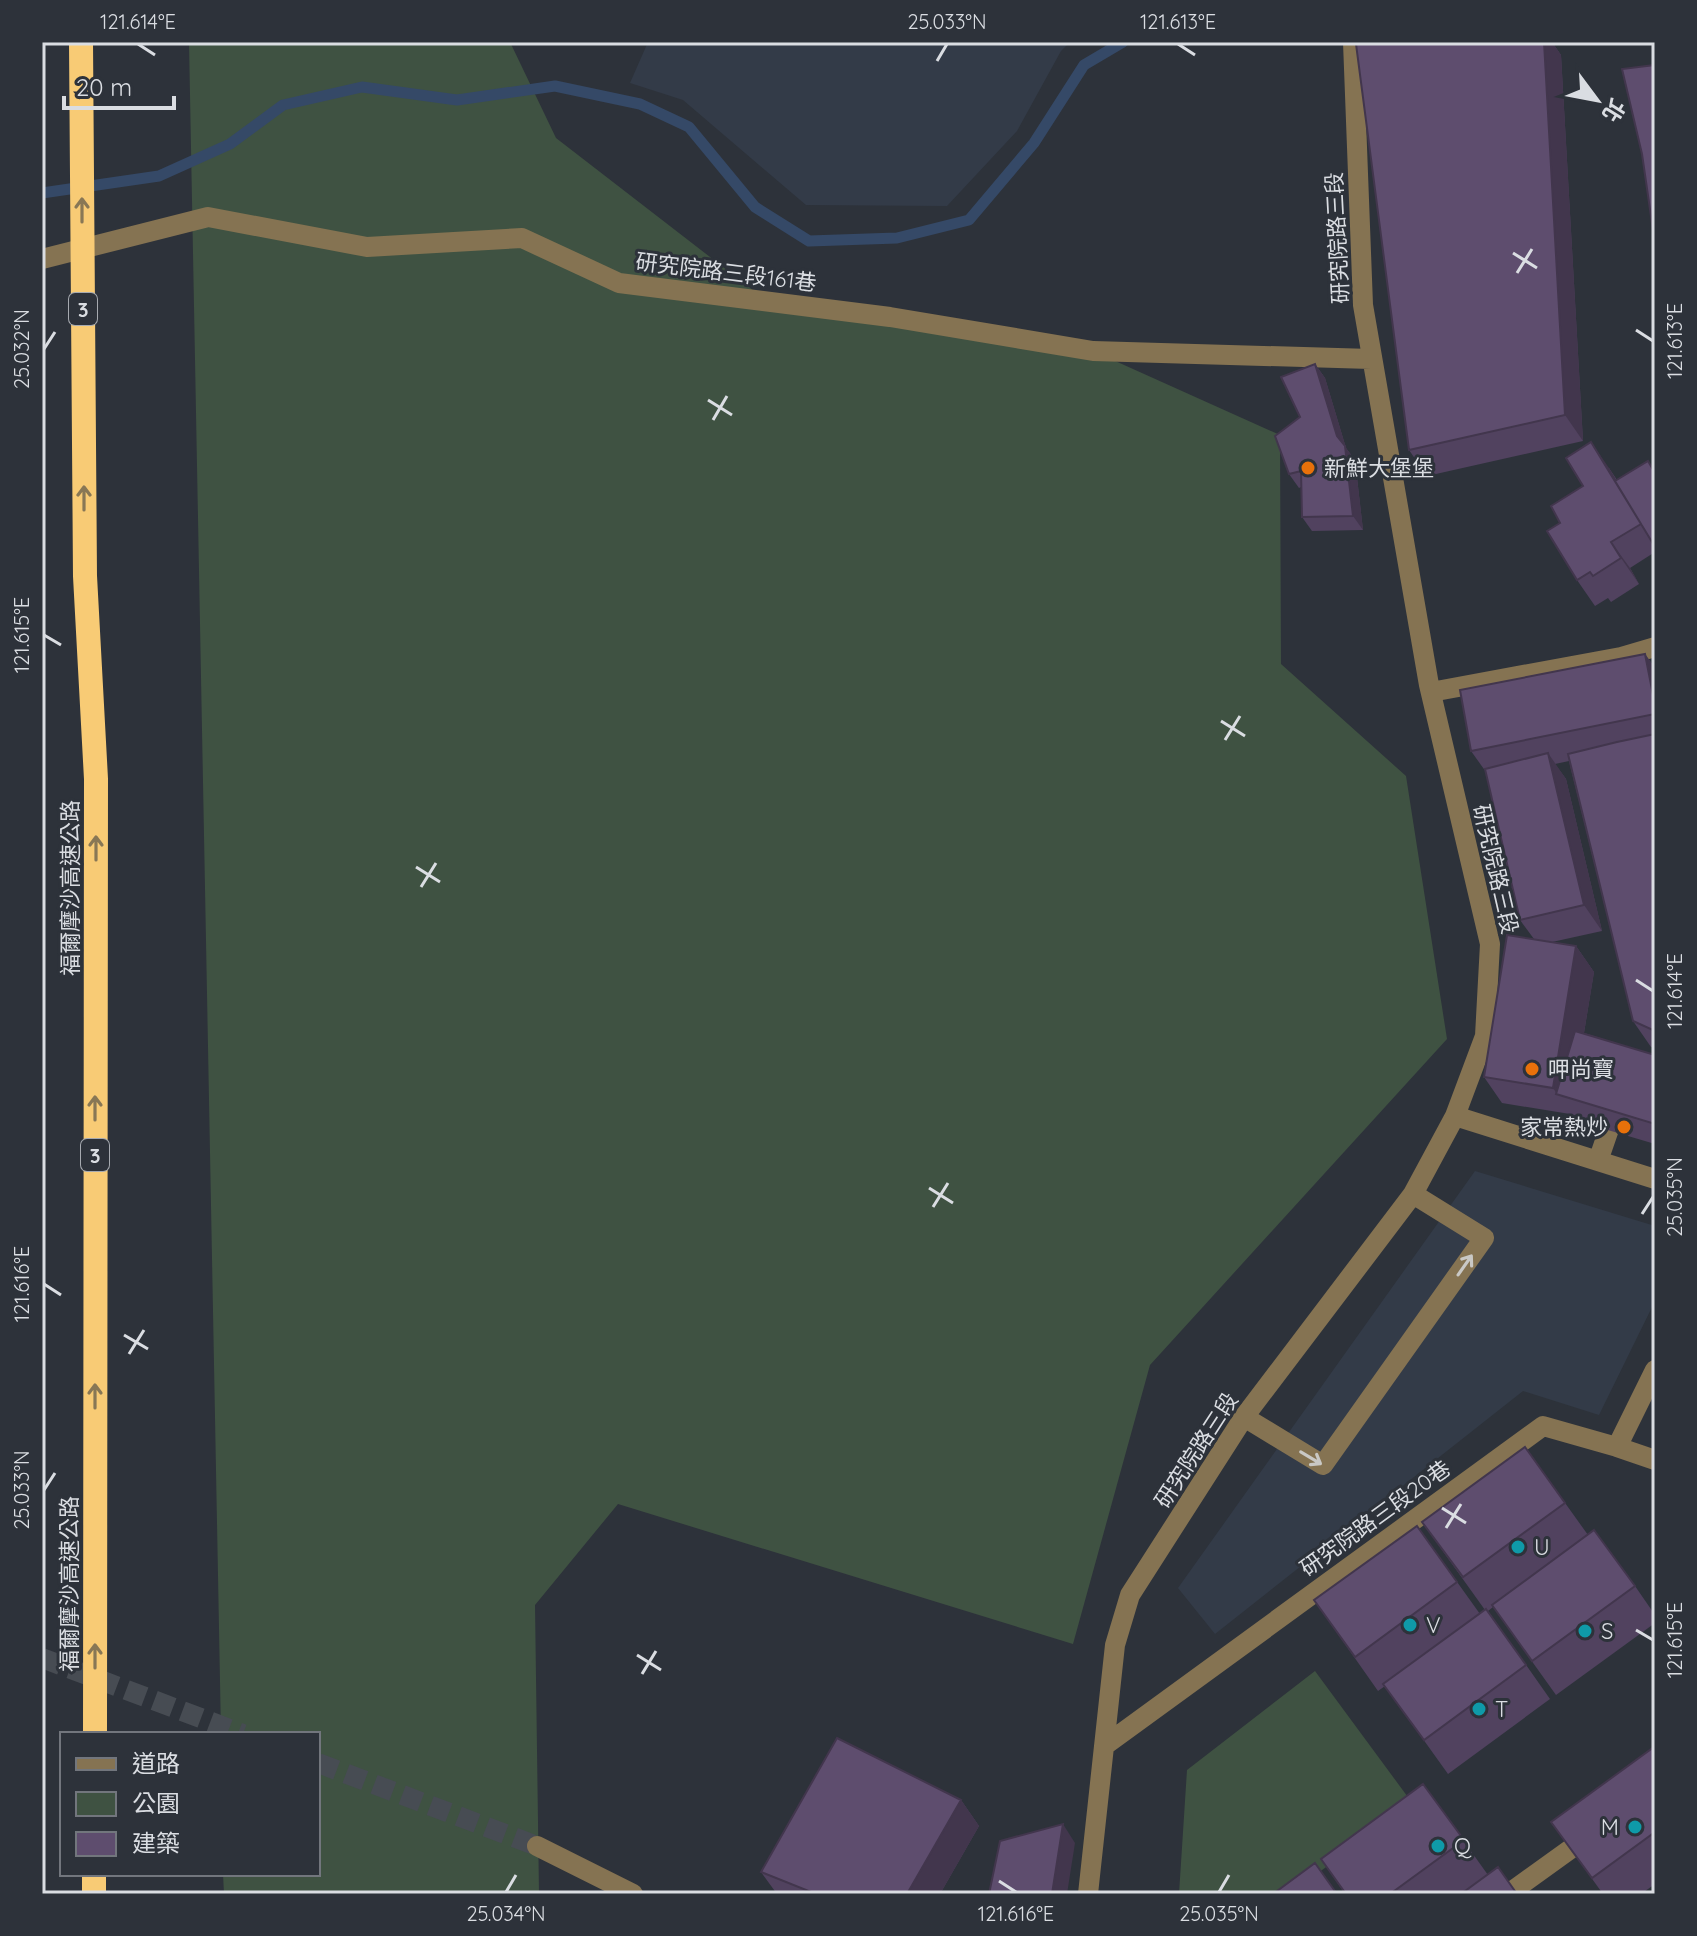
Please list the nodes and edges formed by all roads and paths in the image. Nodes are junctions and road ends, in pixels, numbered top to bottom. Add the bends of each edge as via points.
1 (81, 42) edge
2 (1358, 45) edge
3 (42, 259) edge
4 (1371, 359) junction
5 (1655, 647) edge
6 (1431, 692) junction
7 (1623, 1089) edge
8 (1455, 1116) junction
9 (1598, 1161) junction
10 (1655, 1179) edge
11 (1413, 1194) junction
12 (1655, 1370) edge
13 (1244, 1417) junction
14 (1617, 1447) junction
15 (1655, 1460) edge
16 (95, 1732) edge
17 (1104, 1746) junction
18 (1606, 1823) edge
19 (537, 1846) tunnel mouth
20 (633, 1894) edge
21 (1088, 1894) edge
22 (1508, 1894) edge

16 -> 1 highway, 福爾摩沙高速公路 / 3 via 96,779 85,576
2 - 4 street, 研究院路三段 via 1363,305
3 - 4 street, 研究院路三段161巷 via 208,217 367,247 522,238 619,283 890,317 1093,351
4 - 6 street, 研究院路三段
5 - 6 street
6 - 8 street, 研究院路三段 via 1490,944 1485,1036
7 - 9 street
8 - 9 street
8 - 11 street, 研究院路三段
9 - 10 street
11 - 13 street, 研究院路三段
13 -> 11 street via 1323,1465 1484,1238
12 - 14 street
13 - 17 street, 研究院路三段 via 1130,1595 1115,1645
14 - 15 street
14 - 17 street, 研究院路三段20巷 via 1543,1426
17 - 21 street, 研究院路三段
18 - 22 street
19 - 20 street

